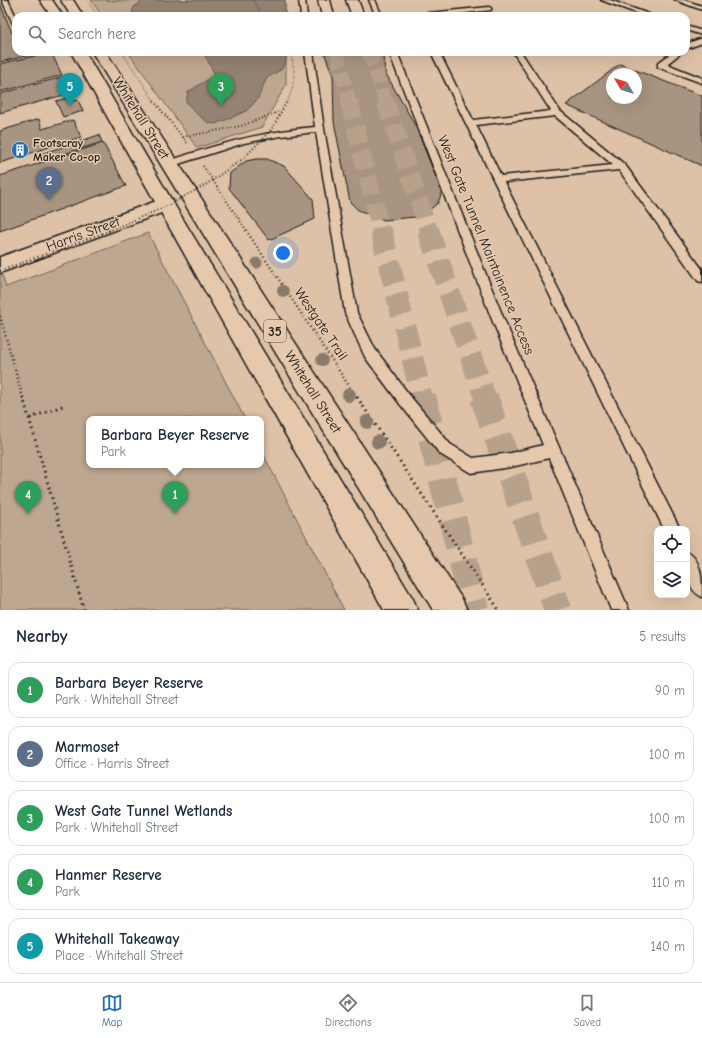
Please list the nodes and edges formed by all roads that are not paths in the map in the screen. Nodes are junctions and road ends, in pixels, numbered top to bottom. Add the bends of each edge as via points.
1 (5, 0) edge
2 (46, 0) edge
3 (67, 0) edge
4 (302, 0) edge
5 (324, 0) edge
6 (352, 0) edge
7 (372, 0) edge
8 (483, 0) edge
9 (604, 0) edge
10 (678, 0) edge
11 (702, 8) edge
12 (489, 9) junction
13 (54, 12) edge
14 (74, 12) edge
15 (304, 12) edge
16 (327, 12) edge
17 (356, 12) edge
18 (376, 12) edge
19 (453, 12) edge
20 (491, 12) edge
21 (639, 12) edge
22 (12, 15) edge
23 (690, 29) edge
24 (702, 33) edge
25 (702, 40) edge
26 (690, 45) edge
27 (88, 56) edge
28 (88, 56) edge
29 (310, 56) edge
30 (395, 56) edge
31 (437, 56) edge
32 (520, 56) edge
33 (673, 56) edge
34 (702, 81) edge
35 (557, 113) junction
36 (470, 123) junction
37 (320, 129) junction
38 (170, 164) junction
39 (622, 167) junction
40 (499, 179) junction
41 (189, 195) junction
42 (165, 204) junction
43 (0, 265) edge
44 (702, 278) edge
45 (553, 450) junction
46 (671, 526) edge
47 (688, 562) edge
48 (702, 588) edge
49 (402, 610) edge
50 (451, 610) edge
51 (620, 610) edge

1 - 22 lane
2 - 13 main road
3 - 14 main road
4 - 15 lane
5 - 16 main road
6 - 17 main road
7 - 18 lane
8 - 12 lane
9 - 21 lane
10 - 11 lane
12 - 19 lane
12 - 20 lane
23 - 24 lane
25 - 26 lane
27 - 38 main road, Whitehall Street / 35
28 - 42 main road, Whitehall Street / 35
29 - 37 lane
30 - 45 lane, West Gate Tunnel Maintainence Access
31 - 36 lane
32 - 35 lane
33 - 34 lane via 661,65
35 - 36 lane
35 - 39 lane
36 - 40 lane
37 - 38 lane via 277,133 196,154
37 - 45 lane via 351,313 370,353 445,449 471,466
38 - 41 main road, Whitehall Street / 35
39 - 40 lane
39 - 44 lane
40 - 46 lane
41 - 42 main road, Harris Street
41 - 50 main road, Whitehall Street / 35
42 - 43 main road, Harris Street
42 - 49 main road, Whitehall Street / 35
45 - 51 lane, West Gate Tunnel Maintainence Access
47 - 48 lane

